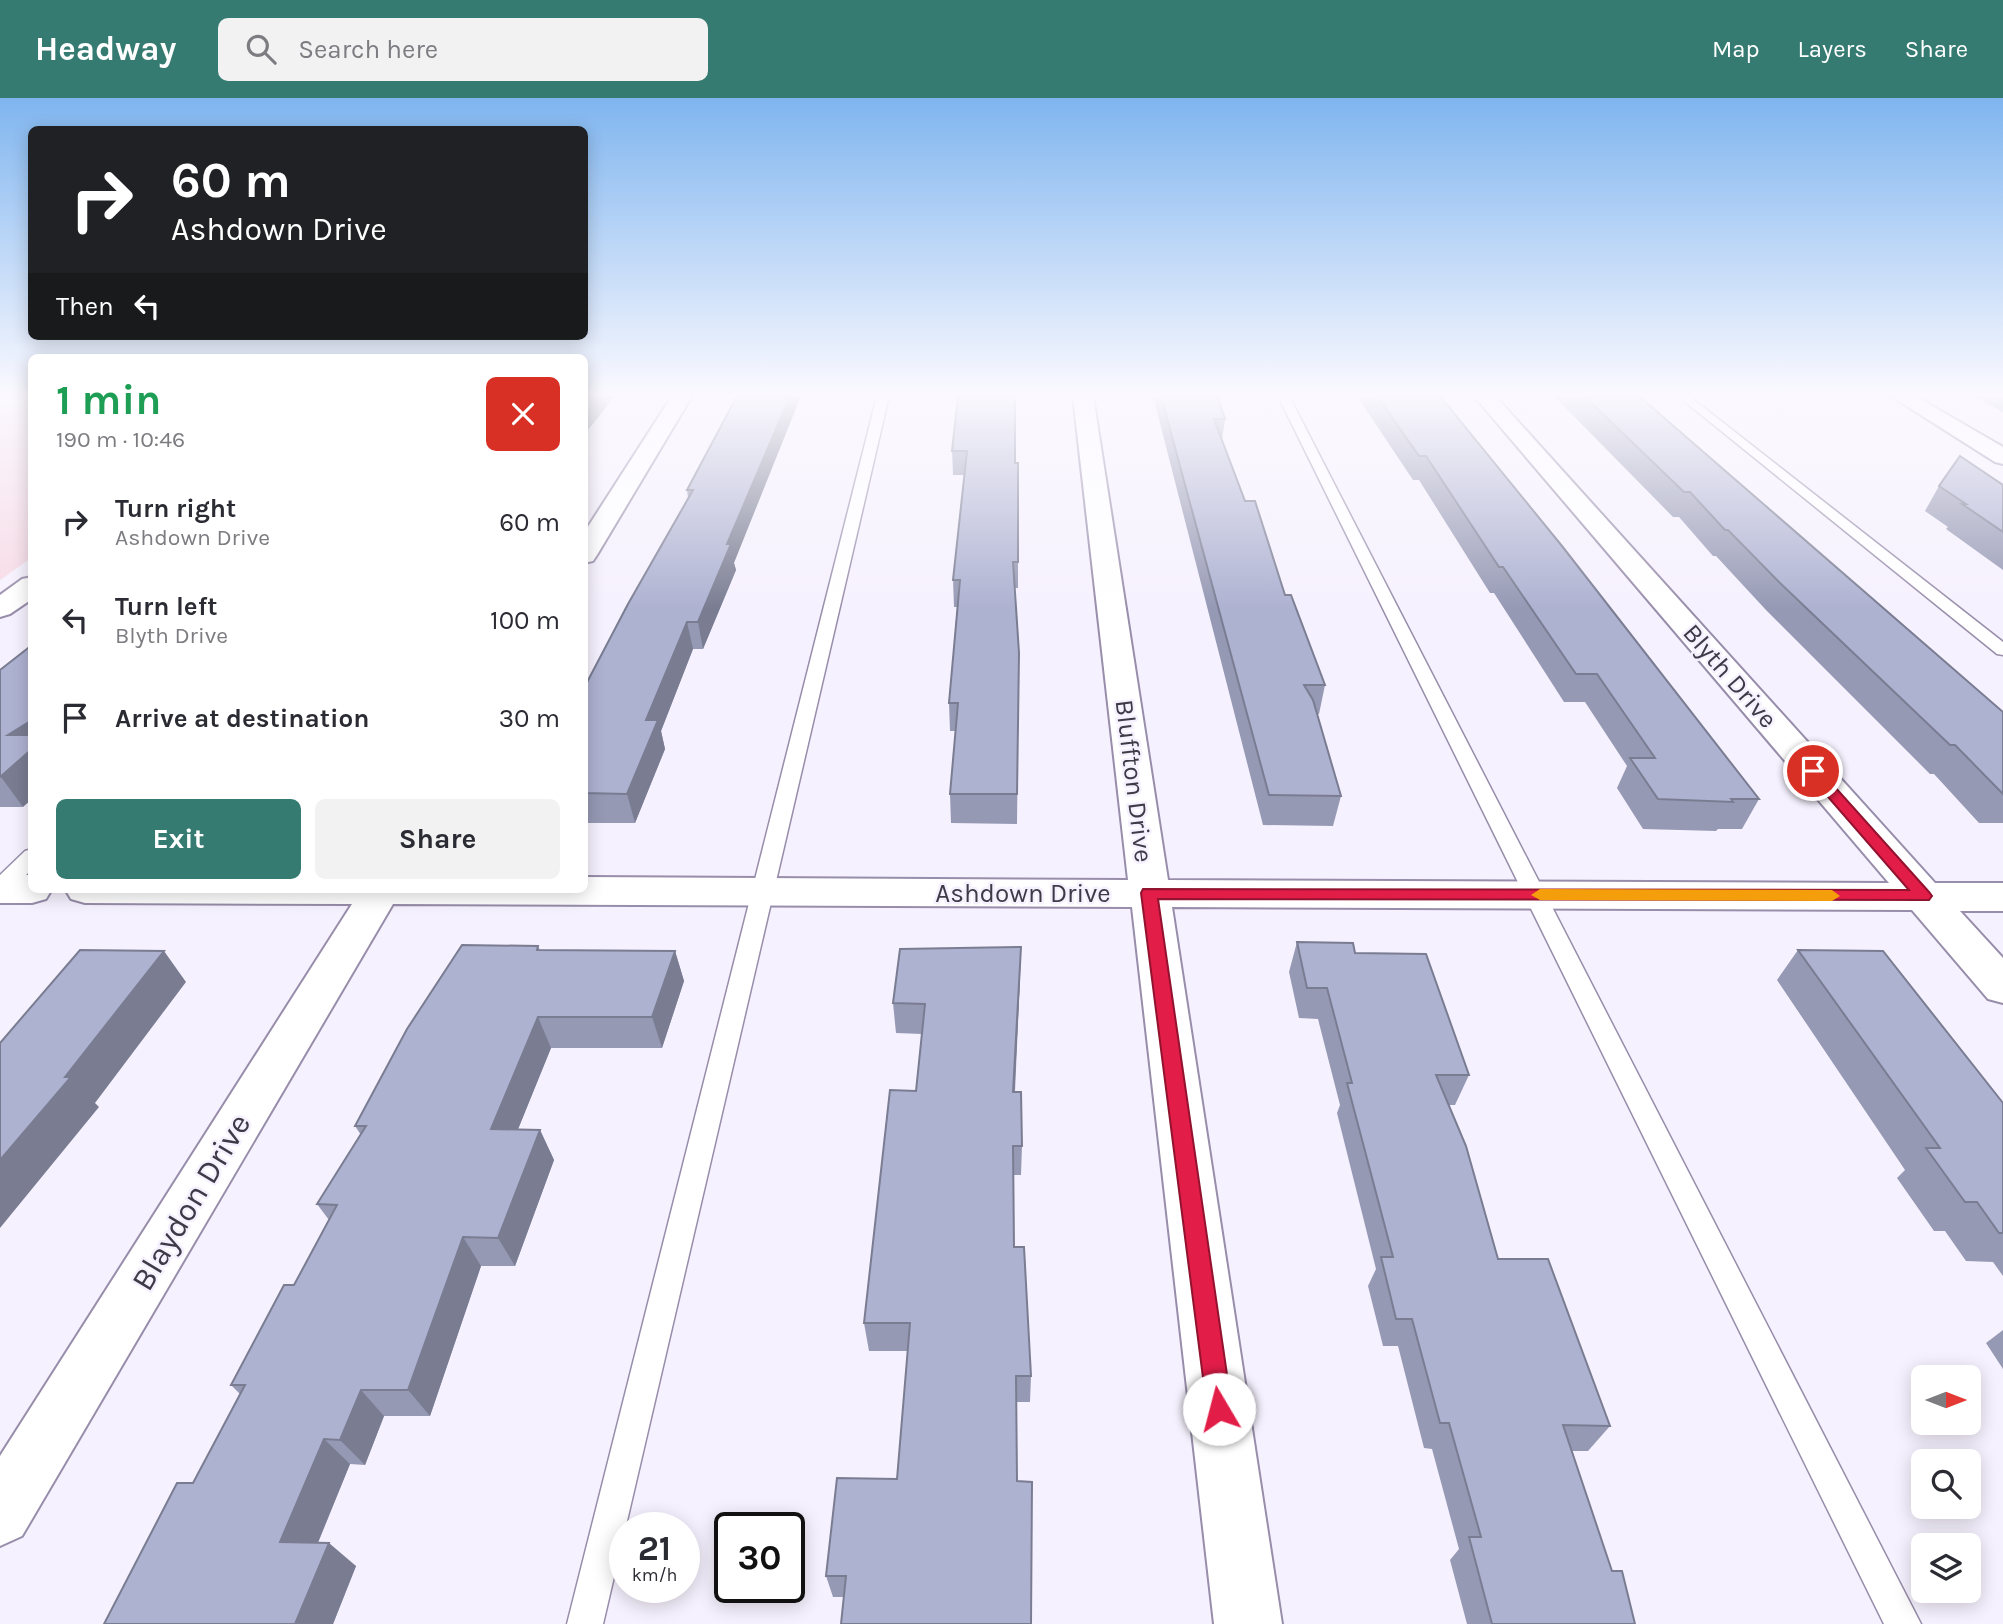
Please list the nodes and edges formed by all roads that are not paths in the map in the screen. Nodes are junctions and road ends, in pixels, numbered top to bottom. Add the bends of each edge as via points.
1 (638, 467) edge
2 (866, 467) edge
3 (1092, 467) edge
4 (1319, 467) edge
5 (1547, 467) edge
6 (1773, 467) edge
7 (588, 549) edge
8 (28, 589) edge
9 (0, 608) edge
10 (2003, 650) edge
11 (28, 860) edge
12 (0, 888) edge
13 (28, 889) edge
14 (588, 890) edge
15 (764, 891) junction
16 (379, 893) edge
17 (1149, 893) junction
18 (1537, 895) junction
19 (1923, 896) junction
20 (2003, 897) edge
21 (2003, 987) edge
22 (0, 1514) edge
23 (585, 1624) edge
24 (1248, 1624) edge
25 (1903, 1624) edge

1 - 7 street
2 - 15 lane
3 - 17 street, Bluffton Drive
4 - 18 lane
5 - 19 street, Blyth Drive
6 - 10 lane
8 - 9 street
11 - 12 lane
12 - 13 street
14 - 15 street, Ashdown Drive
15 - 17 street, Ashdown Drive
15 - 23 lane
16 - 22 street, Blaydon Drive
17 - 18 street, Ashdown Drive
17 - 24 street, Bluffton Drive
18 - 19 street, Ashdown Drive
18 - 25 lane
19 - 20 street, Ashdown Drive
19 - 21 street, Blyth Drive

